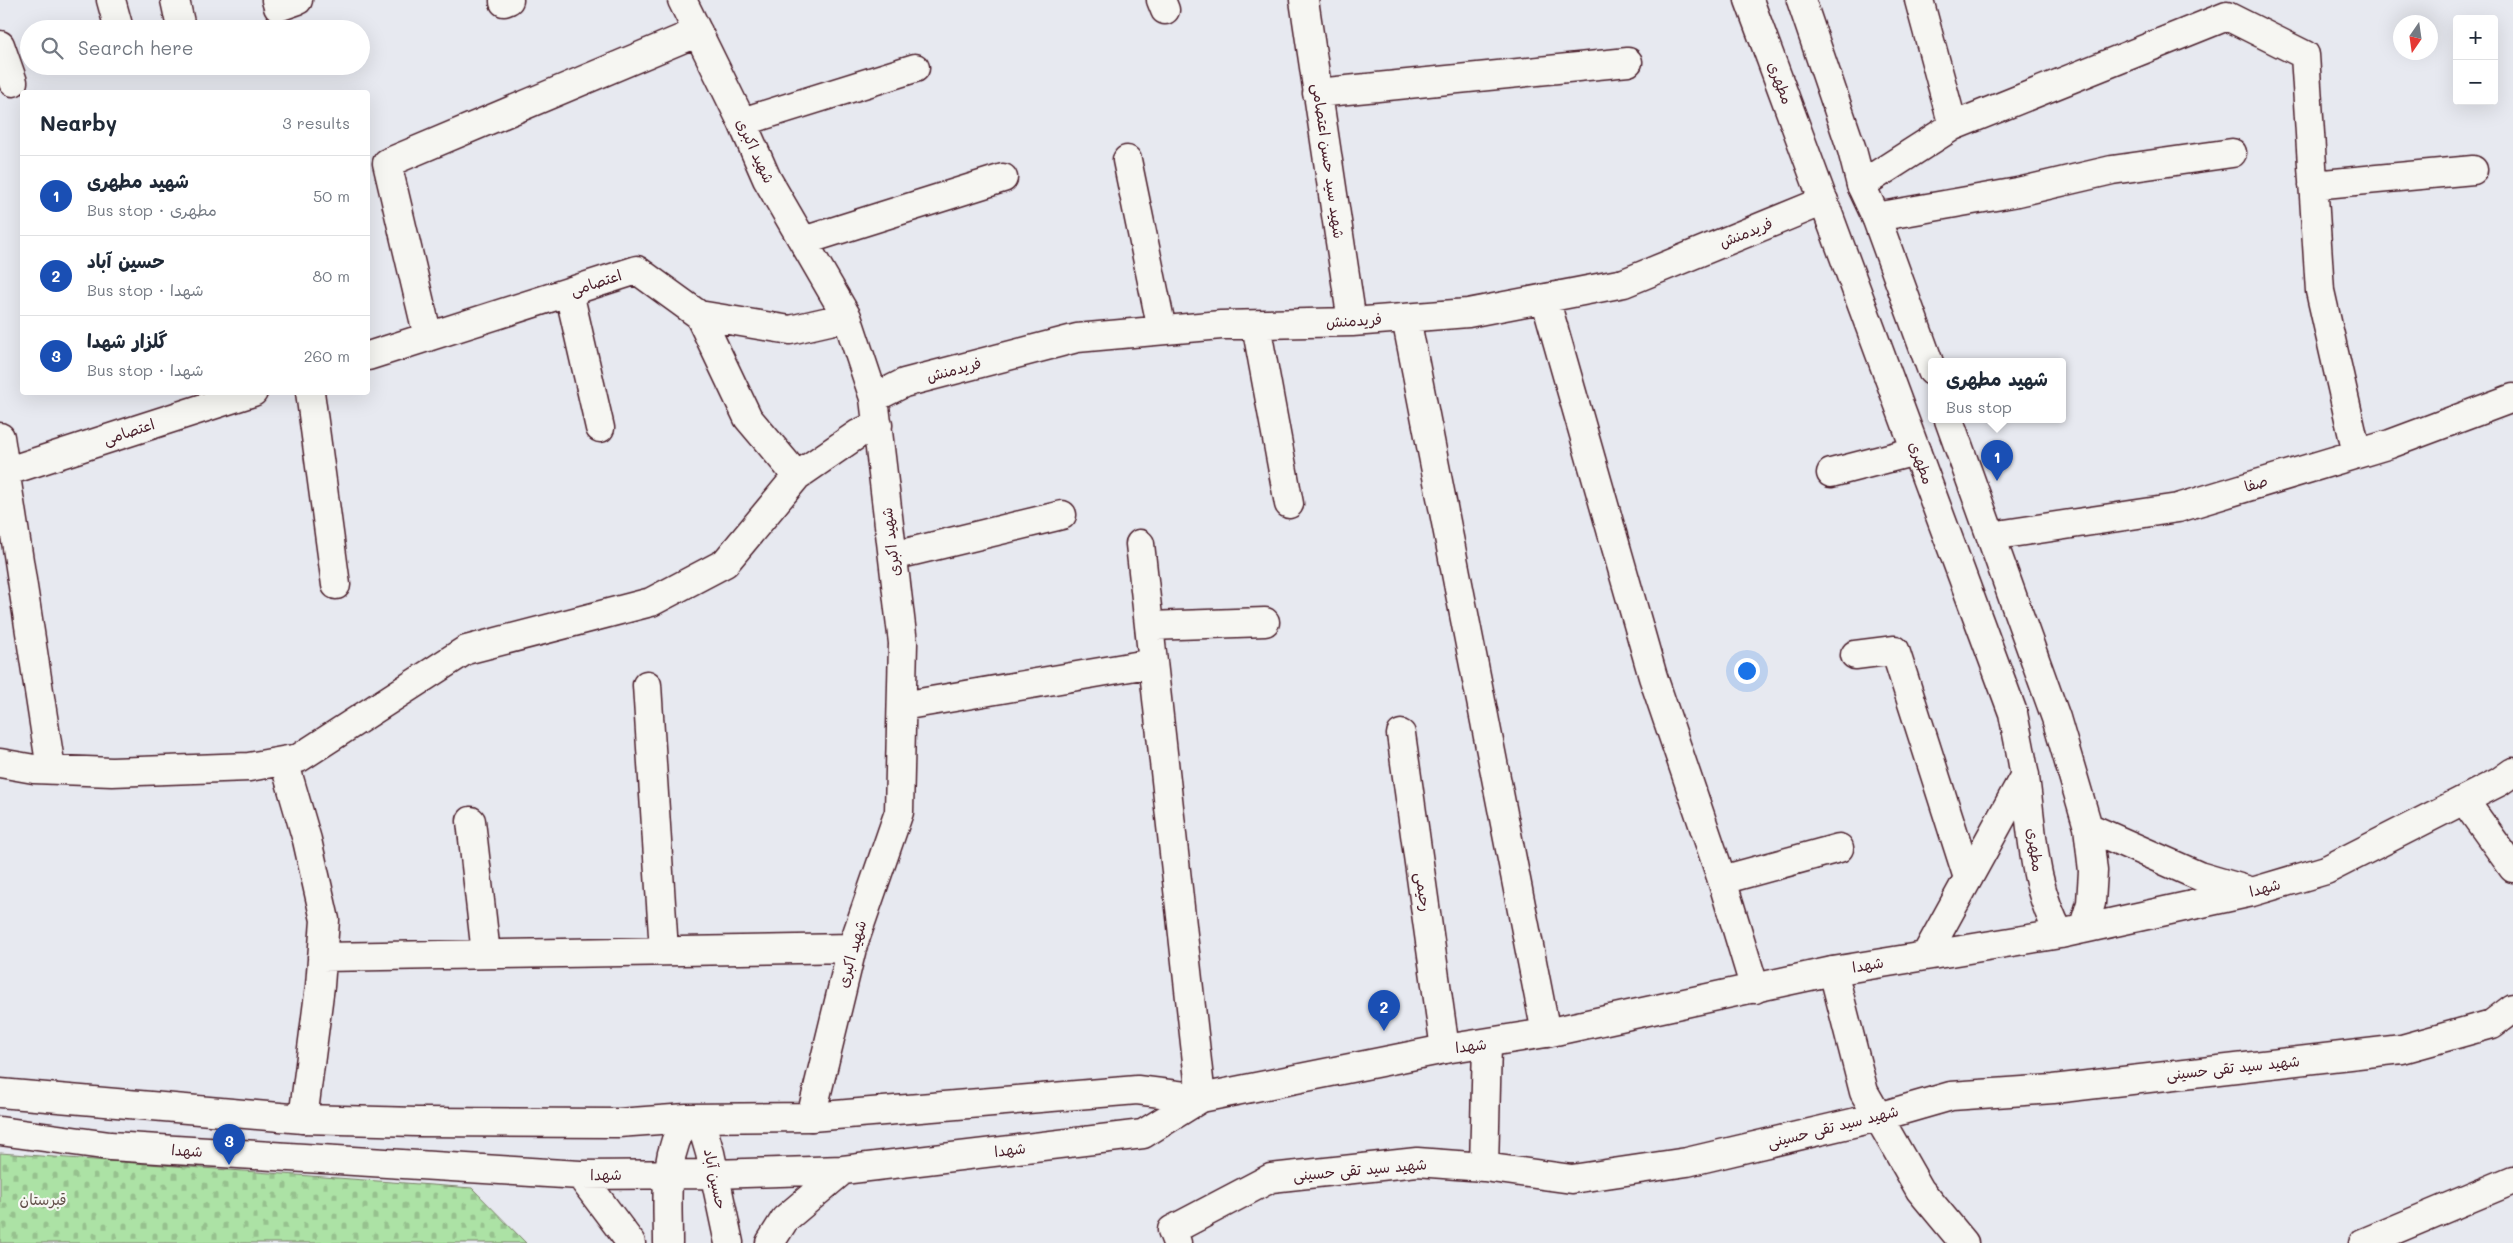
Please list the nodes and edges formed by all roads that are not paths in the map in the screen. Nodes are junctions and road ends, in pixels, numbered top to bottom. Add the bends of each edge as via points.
1 (111, 0) edge
2 (276, 0) edge
3 (298, 0) edge
4 (504, 0) edge
5 (509, 0) edge
6 (682, 0) edge
7 (1304, 0) edge
8 (1749, 0) edge
9 (1801, 0) edge
10 (1920, 0) edge
11 (2228, 8) edge
12 (116, 20) edge
13 (698, 32) junction
14 (0, 45) edge
15 (1628, 62) dead end
16 (915, 68) dead end
17 (13, 82) dead end
18 (1318, 93) junction
19 (742, 122) junction
20 (1953, 126) junction
21 (2232, 153) dead end
22 (1127, 160) dead end
23 (2473, 170) dead end
24 (1003, 178) dead end
25 (1861, 185) junction
26 (2313, 185) junction
27 (1824, 201) junction
28 (1876, 217) junction
29 (803, 241) junction
30 (569, 292) junction
31 (1545, 298) junction
32 (699, 315) junction
33 (847, 317) junction
34 (1406, 318) junction
35 (1352, 322) junction
36 (1256, 325) junction
37 (1162, 330) junction
38 (428, 337) junction
39 (370, 355) edge
40 (1928, 360) edge
41 (244, 395) edge
42 (310, 395) edge
43 (874, 398) junction
44 (2513, 398) edge
45 (1951, 423) edge
46 (878, 425) junction
47 (600, 428) dead end
48 (0, 437) edge
49 (1916, 451) junction
50 (2357, 454) junction
51 (5, 472) junction
52 (1831, 473) dead end
53 (797, 476) junction
54 (1289, 504) dead end
55 (1062, 515) dead end
56 (1991, 536) junction
57 (1140, 544) dead end
58 (893, 556) junction
59 (336, 586) dead end
60 (1265, 622) dead end
61 (1149, 626) junction
62 (1855, 655) dead end
63 (1153, 664) junction
64 (648, 685) dead end
65 (902, 706) junction
66 (1400, 734) dead end
67 (284, 761) junction
68 (0, 763) edge
69 (51, 770) junction
70 (2513, 772) edge
71 (2025, 775) junction
72 (2464, 800) junction
73 (471, 822) dead end
74 (2088, 827) junction
75 (1839, 848) dead end
76 (2513, 868) edge
77 (1968, 878) junction
78 (1722, 880) junction
79 (2252, 892) junction
80 (2071, 931) junction
81 (852, 948) junction
82 (664, 951) junction
83 (486, 954) junction
84 (1926, 954) junction
85 (322, 957) junction
86 (1833, 971) junction
87 (1756, 989) junction
88 (2513, 1008) edge
89 (1546, 1033) junction
90 (1487, 1044) junction
91 (1445, 1049) junction
92 (0, 1093) edge
93 (1202, 1098) junction
94 (811, 1117) junction
95 (1878, 1117) junction
96 (690, 1118) junction
97 (303, 1119) junction
98 (0, 1131) edge
99 (1484, 1167) junction
100 (843, 1170) junction
101 (668, 1174) junction
102 (713, 1174) junction
103 (580, 1175) junction
104 (2513, 1180) edge
105 (631, 1243) edge
106 (668, 1243) edge
107 (729, 1243) edge
108 (770, 1243) edge
109 (1177, 1243) edge
110 (1964, 1243) edge
111 (2363, 1243) edge

1 - 12 street
2 - 3 street via 278,7
4 - 5 street
6 - 13 street, شهید اکبری
7 - 18 street, شهید سید حسن اعتصامی
8 - 27 street, مطهری
9 - 25 street
10 - 20 street
11 - 20 street, فریدمنش
11 - 26 street via 2305,55
13 - 19 street, شهید اکبری
13 - 38 street via 387,163
14 - 17 street
15 - 18 street
16 - 19 street
18 - 35 street, شهید سید حسن اعتصامی
19 - 29 street, شهید اکبری via 767,179
20 - 25 street, فریدمنش
21 - 28 street via 2112,170 2018,192
22 - 37 street
23 - 26 street
24 - 29 street
25 - 27 street, فریدمنش
25 - 28 street
26 - 50 street via 2320,291
27 - 31 street, فریدمنش via 1624,283
27 - 49 street, مطهری
28 - 40 street
29 - 33 street, شهید اکبری
30 - 32 street, اعتصامی via 637,270
30 - 38 street, اعتصامی
30 - 47 street
31 - 34 street, فریدمنش via 1468,313
31 - 78 street via 1653,677
32 - 33 street, اعتصامی via 790,330
32 - 53 street via 748,418
33 - 43 street, شهید اکبری
34 - 35 street, فریدمنش
34 - 89 street
35 - 36 street, فریدمنش
36 - 37 street, فریدمنش
36 - 54 street
37 - 43 street, فریدمنش via 1077,338 904,384
38 - 39 street, اعتصامی
41 - 51 street, اعتصامی
42 - 59 street
43 - 46 street, شهید اکبری
44 - 50 street, صفا
45 - 56 street
46 - 53 street via 858,434
46 - 58 street, شهید اکبری
48 - 51 street
49 - 52 street
49 - 71 street, مطهری via 2013,713
50 - 56 street, صفا via 2178,508
51 - 69 street
53 - 67 street via 725,562 651,602 466,650 299,758
55 - 58 street
56 - 74 street via 2056,718
57 - 61 street
58 - 65 street, شهید اکبری via 903,643
60 - 61 street
61 - 63 street
62 - 77 street via 1895,650
63 - 65 street
63 - 93 street
64 - 82 street
65 - 81 street, شهید اکبری via 899,812
66 - 91 street, رحیمی
67 - 69 street via 248,767 112,772
67 - 85 street via 307,840 325,920
68 - 69 street
70 - 72 street, شهدا
71 - 77 street
71 - 80 street, مطهری via 2039,885 2047,911
72 - 76 street
72 - 79 street, شهدا via 2326,870
73 - 83 street
74 - 79 street via 2199,876
74 - 80 street via 2093,871 2091,902
75 - 78 street
77 - 84 street
78 - 87 street
79 - 80 street, شهدا
80 - 84 street, شهدا
81 - 82 street
81 - 94 street, شهید اکبری
82 - 83 street
83 - 85 street
84 - 86 street, شهدا
85 - 97 street
86 - 87 street, شهدا
86 - 95 street via 1864,1092
87 - 89 street, شهدا
88 - 95 street, شهید سید تقی حسینی via 2492,1024 2402,1049 2053,1089 1951,1096
89 - 90 street, شهدا
90 - 91 street, شهدا
90 - 99 street
91 - 93 street, شهدا
92 - 97 street, شهدا
93 - 94 street, شهدا via 1137,1090
93 - 100 street, شهدا via 1143,1134
94 - 96 street, شهدا
95 - 99 street, شهید سید تقی حسینی via 1687,1162 1572,1179
95 - 110 street via 1920,1190
96 - 97 street, شهدا via 618,1123
96 - 101 street via 676,1135
96 - 102 street, حسین آباد via 705,1136
98 - 103 street, شهدا via 110,1146
99 - 109 street, شهید سید تقی حسینی via 1417,1162 1271,1178 1172,1230
100 - 102 street, شهدا
100 - 108 street via 785,1219
101 - 102 street, شهدا
101 - 103 street, شهدا
101 - 106 street
102 - 107 street, حسین آباد
103 - 105 street
104 - 111 street

